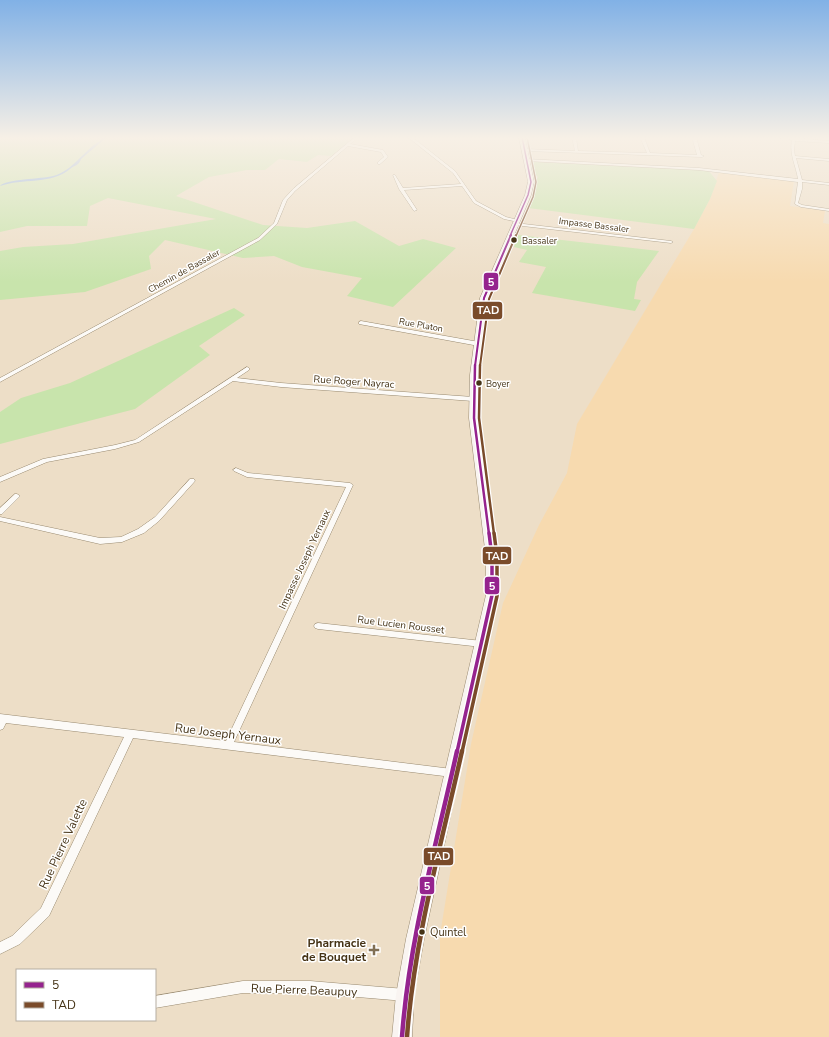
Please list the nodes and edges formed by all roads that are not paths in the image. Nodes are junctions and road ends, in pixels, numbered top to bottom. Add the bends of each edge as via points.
1 (300, 185) edge
2 (400, 185) edge
3 (458, 185) edge
4 (464, 185) edge
5 (530, 185) edge
6 (799, 185) edge
7 (402, 189) junction
8 (415, 210) dead end
9 (829, 210) edge
10 (516, 222) junction
11 (671, 242) dead end
12 (361, 323) dead end
13 (479, 344) junction
14 (247, 369) dead end
15 (233, 379) junction
16 (0, 380) edge
17 (473, 399) junction
18 (236, 470) dead end
19 (0, 480) edge
20 (192, 481) dead end
21 (16, 496) dead end
22 (0, 512) edge
23 (0, 519) edge
24 (318, 626) dead end
25 (482, 644) junction
26 (2, 721) edge
27 (130, 734) junction
28 (228, 746) junction
29 (452, 773) junction
30 (0, 948) edge
31 (405, 995) junction
32 (156, 1002) edge
33 (402, 1037) edge

1 - 16 street, Chemin de Bassaler via 285,200 276,224 259,239
2 - 7 street
3 - 7 street
4 - 10 street, Impasse Bassaler via 475,202
5 - 10 main road
6 - 9 street via 796,203 798,205
7 - 8 street
10 - 11 street, Impasse Bassaler
10 - 13 main road via 484,298
12 - 13 street, Rue Platon
13 - 17 main road
14 - 15 street
15 - 17 street, Rue Roger Nayrac
15 - 19 street via 223,383 137,441 45,460
17 - 25 main road via 492,557 492,595
18 - 28 street, Impasse Joseph Yernaux via 247,475 350,485
20 - 23 street via 151,523 141,531 122,539 100,541
21 - 22 street
24 - 25 street, Rue Lucien Rousset
25 - 29 main road
26 - 27 street, Rue Joseph Yernaux
27 - 28 street, Rue Joseph Yernaux
27 - 30 street, Rue Pierre Valette via 46,912 16,940
28 - 29 street, Rue Joseph Yernaux
29 - 31 main road
31 - 32 street, Rue Pierre Beaupuy via 310,987 243,987
31 - 33 main road

